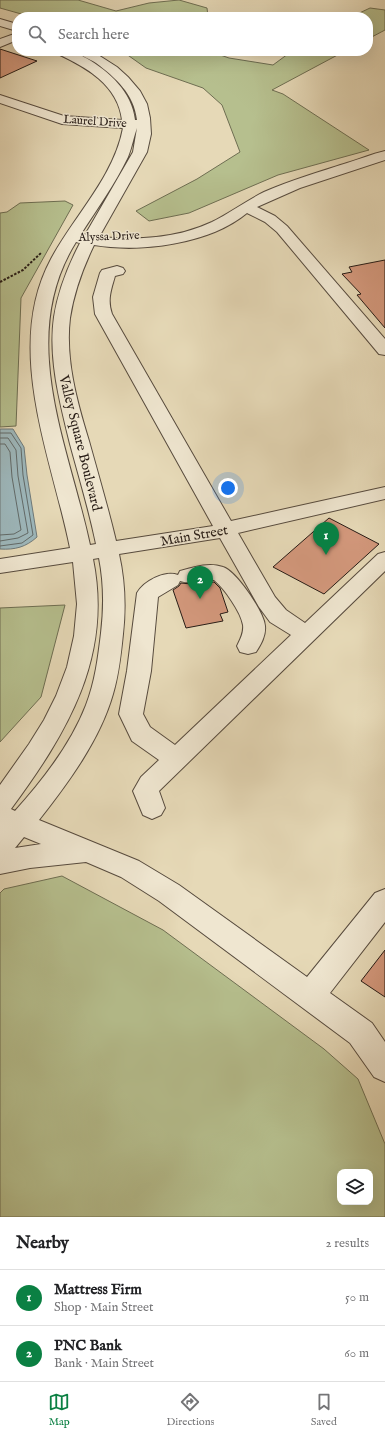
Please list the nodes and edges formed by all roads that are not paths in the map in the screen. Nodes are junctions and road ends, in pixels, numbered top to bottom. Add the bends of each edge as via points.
1 (0, 22) edge
2 (12, 26) edge
3 (0, 30) edge
4 (12, 34) edge
5 (12, 37) edge
6 (0, 43) edge
7 (72, 56) edge
8 (92, 56) edge
9 (0, 99) edge
10 (137, 124) junction
11 (382, 159) edge
12 (246, 207) junction
13 (85, 237) junction
14 (117, 271) dead end
15 (385, 350) edge
16 (385, 493) edge
17 (225, 530) junction
18 (107, 550) junction
19 (81, 553) junction
20 (385, 559) edge
21 (0, 566) edge
22 (307, 635) junction
23 (248, 646) dead end
24 (176, 759) junction
25 (0, 804) edge
26 (152, 808) dead end
27 (10, 820) edge
28 (0, 846) edge
29 (92, 852) junction
30 (0, 863) edge
31 (385, 901) edge
32 (310, 996) junction
33 (385, 1068) edge

1 - 2 street
3 - 4 street
5 - 6 street
7 - 10 street, Valley Square Boulevard via 92,66 113,85
8 - 10 street, Valley Square Boulevard via 115,70 140,102
9 - 10 street, Laurel Drive via 62,120
10 - 13 street, Valley Square Boulevard via 144,136 140,152 130,173
11 - 12 street, Alyssa Drive via 297,184
12 - 13 street, Alyssa Drive via 233,217 176,238 131,243 103,242
12 - 15 street via 270,218 282,228
13 - 18 street, Valley Square Boulevard via 68,288 62,317 61,360 67,395
13 - 19 street, Valley Square Boulevard via 58,260 45,294 39,332 43,392
14 - 17 street via 108,273 100,299 101,309
16 - 17 street, Main Street
17 - 18 street, Main Street
17 - 22 street via 271,609
18 - 19 street, Main Street
18 - 27 street, Valley Square Boulevard via 113,578 115,610 111,652 94,712 57,777
19 - 21 street, Main Street
19 - 25 street, Valley Square Boulevard via 85,572 86,616 77,674 49,735
20 - 22 street
22 - 24 street
23 - 24 street via 255,632 254,624 229,582 217,572 179,578 148,594 131,714 141,734
24 - 26 street via 146,790
27 - 28 street, Valley Square Boulevard
27 - 29 street
29 - 30 street via 47,853
29 - 32 street via 130,870 168,893
31 - 32 street
32 - 33 street via 361,1033

